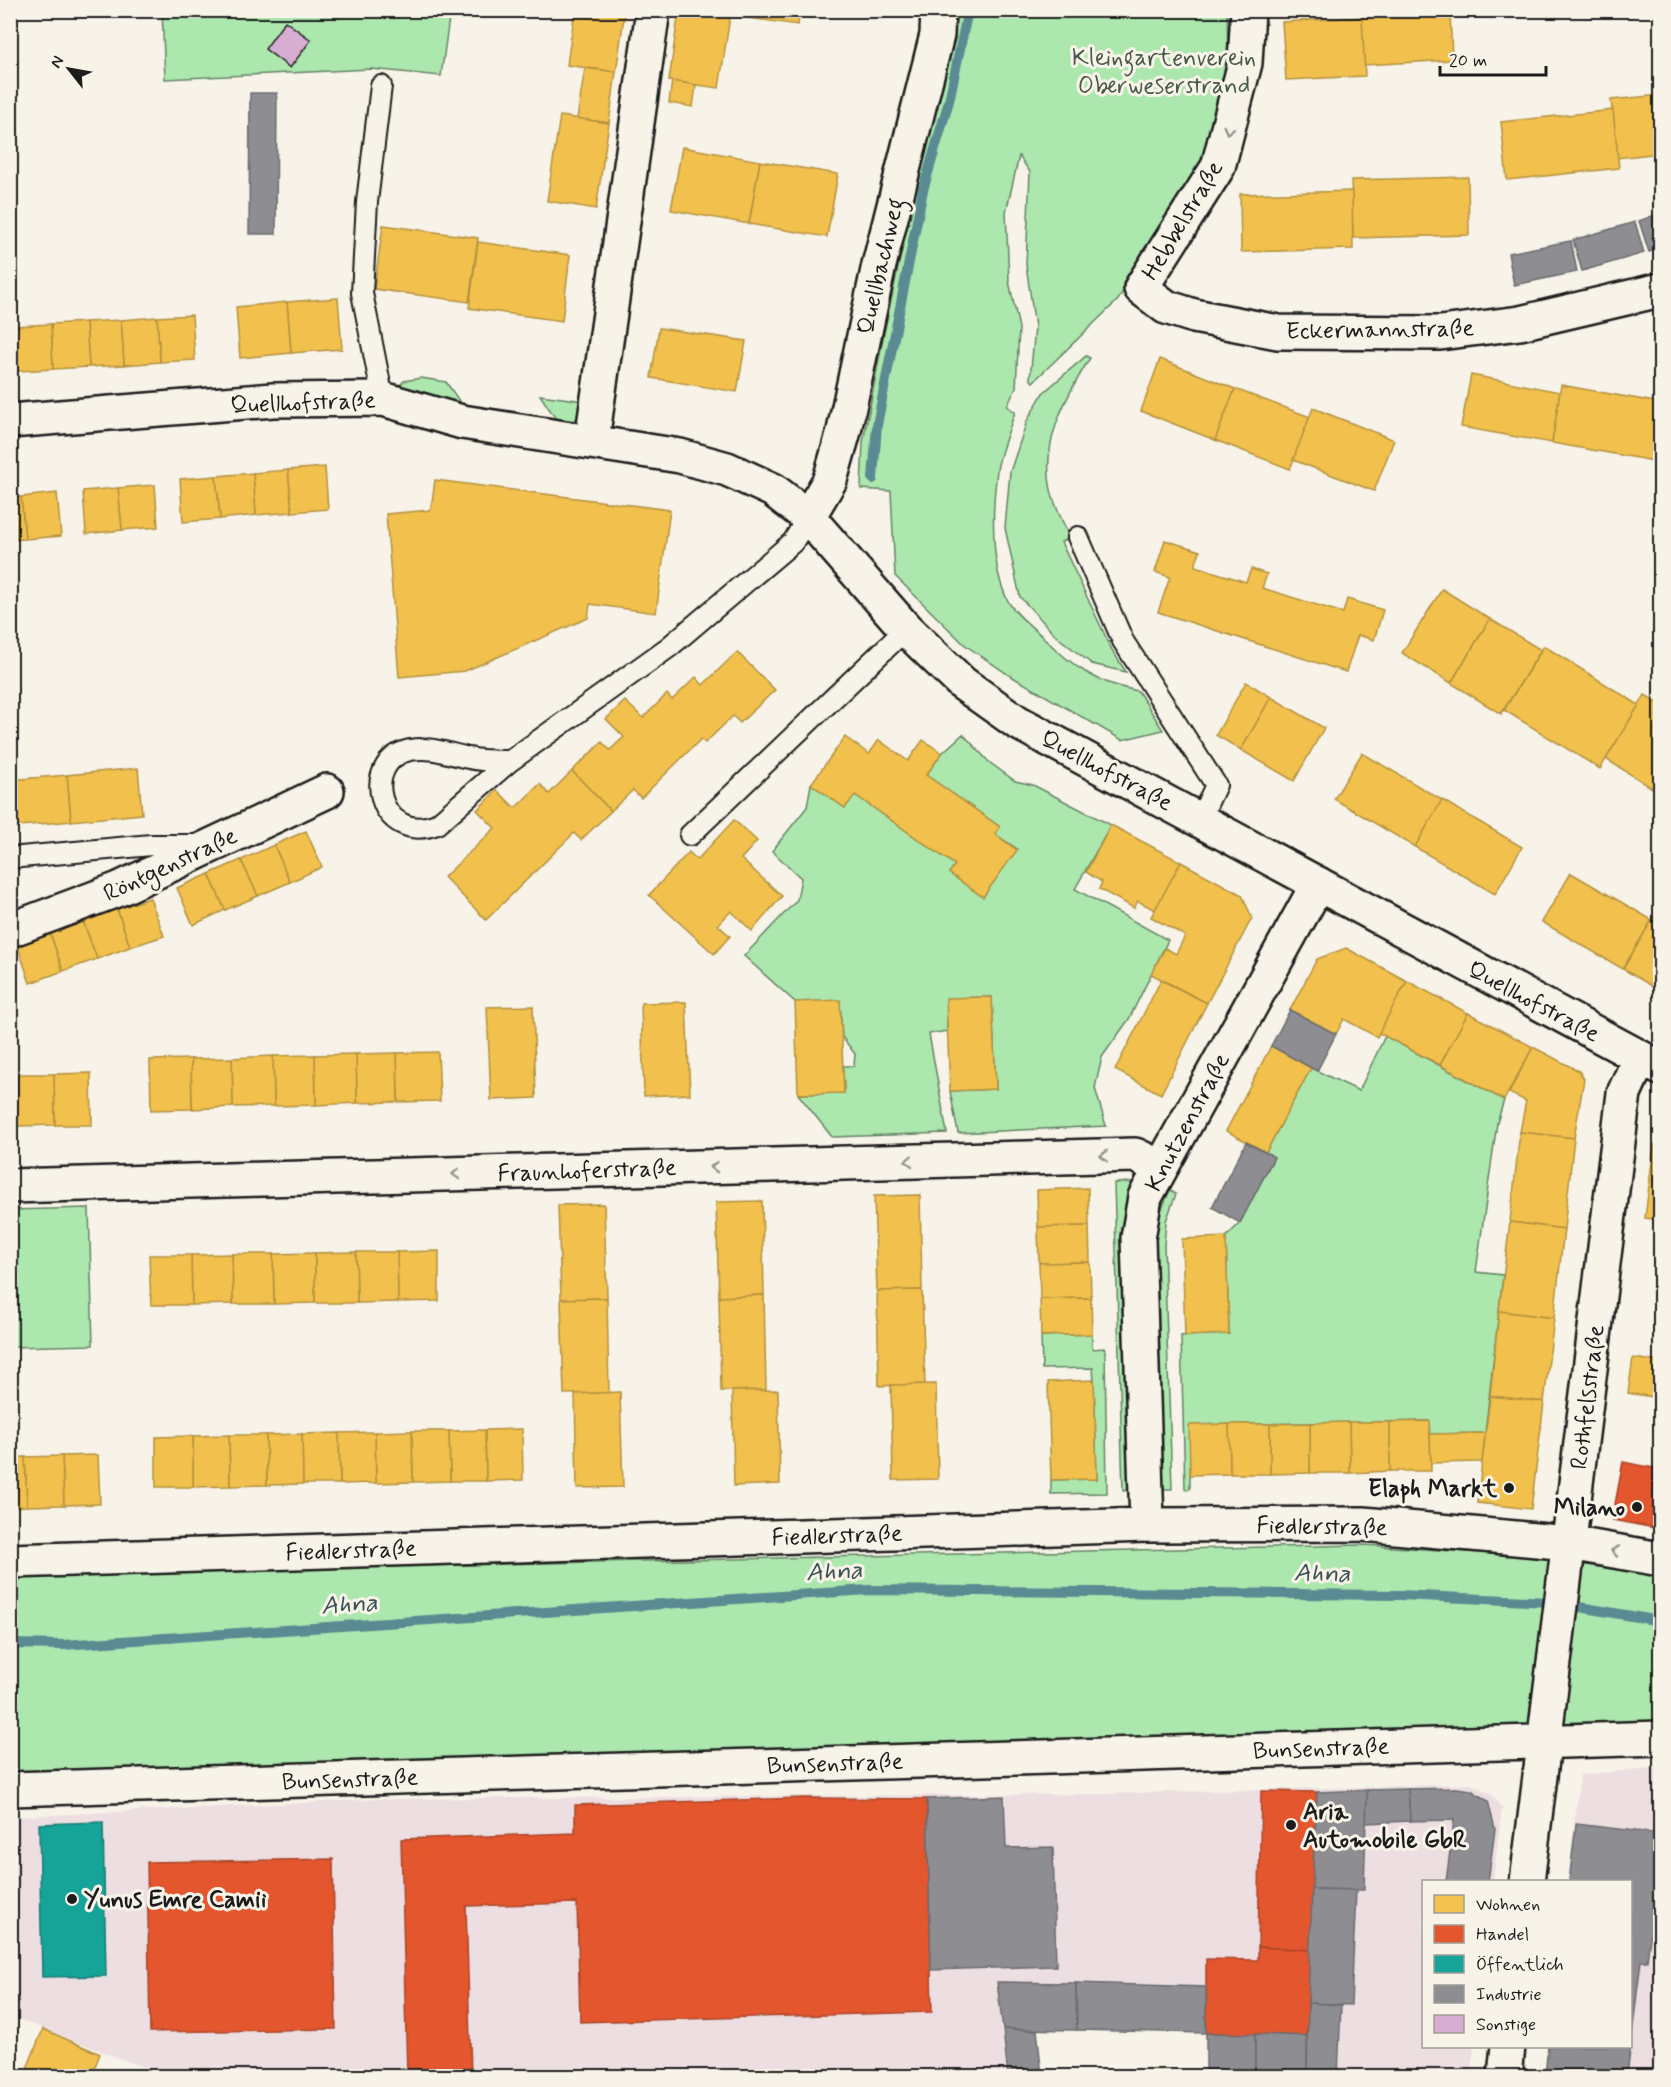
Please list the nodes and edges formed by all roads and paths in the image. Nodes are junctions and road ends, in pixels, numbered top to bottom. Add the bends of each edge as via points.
1 (653, 10) edge
2 (938, 10) edge
3 (1248, 10) edge
4 (381, 86) dead end
5 (1141, 288) joint
6 (1660, 290) edge
7 (383, 399) junction
8 (10, 421) edge
9 (592, 440) junction
10 (808, 517) junction
11 (1078, 537) dead end
12 (906, 629) junction
13 (510, 761) junction
14 (327, 791) dead end
15 (1200, 819) junction
16 (690, 836) dead end
17 (212, 845) junction
18 (10, 858) edge
19 (1318, 884) junction
20 (10, 930) edge
21 (1650, 1063) edge
22 (1160, 1167) junction
23 (10, 1186) edge
24 (1147, 1525) junction
25 (1568, 1554) junction
26 (1660, 1559) edge
27 (10, 1561) edge
28 (1660, 1738) edge
29 (1542, 1741) junction
30 (10, 1789) edge
31 (1527, 1880) edge
32 (1509, 2048) edge
33 (1505, 2076) edge

1 - 9 street
2 - 10 street, Quellbachweg via 937,35 879,265 844,431 830,480
3 -> 5 street, Hebbelstraße via 1245,63 1218,167
4 - 7 lane via 367,202 362,292
5 - 6 street, Eckermannstraße via 1166,307 1194,316 1278,332 1428,333 1520,323
7 - 8 street, Quellhofstraße via 273,400
7 - 9 street, Quellhofstraße via 462,422
9 - 10 street, Quellhofstraße via 727,469 773,490
10 - 12 street, Quellhofstraße
10 - 13 lane via 793,542 669,647
11 - 15 lane via 1123,641 1216,784
12 - 15 street, Quellhofstraße via 962,683 1017,722
12 - 16 lane
13 - 13 lane via 437,824 424,829 409,827 393,818 384,806 379,786 384,771 408,750 447,750 476,760
14 - 17 street, Röntgenstraße
15 - 19 street, Quellhofstraße
17 - 18 lane via 151,845
17 - 20 street, Röntgenstraße via 119,889
19 - 21 street, Quellhofstraße
19 - 22 street, Knutzenstraße
21 - 25 street, Rothfelsstraße via 1624,1093
22 -> 23 street, Fraunhoferstraße via 1135,1155
22 - 24 street, Knutzenstraße via 1145,1197 1138,1238
24 - 25 street, Fiedlerstraße via 1364,1524
24 - 27 street, Fiedlerstraße
26 -> 25 street, Fiedlerstraße
25 - 29 street, Rothfelsstraße
28 - 29 street, Bunsenstraße
29 - 30 street, Bunsenstraße
29 - 31 street, Rothfelsstraße
32 - 33 street

